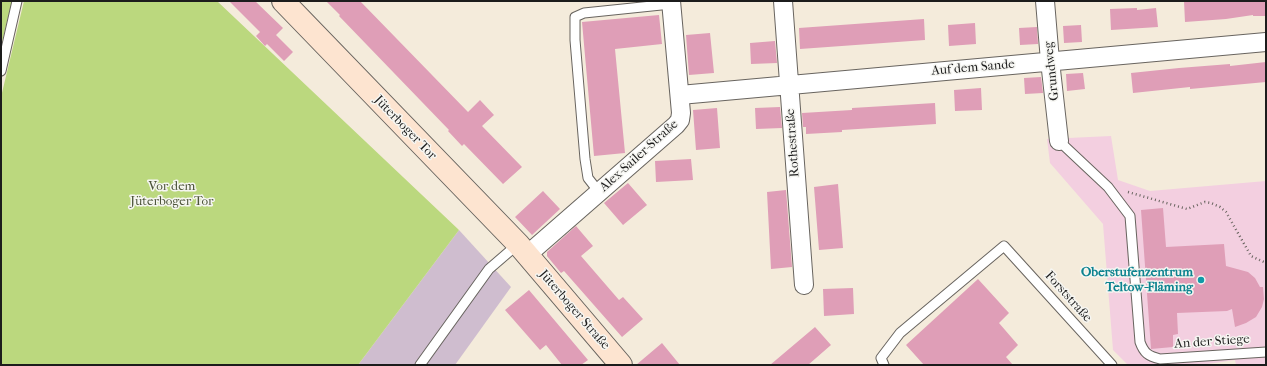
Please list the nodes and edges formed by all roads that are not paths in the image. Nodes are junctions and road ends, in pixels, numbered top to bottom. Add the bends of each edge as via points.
1 (17, 1) edge
2 (283, 1) edge
3 (784, 1) edge
4 (1046, 1) edge
5 (671, 2) edge
6 (1266, 42) edge
7 (1050, 61) junction
8 (1, 71) edge
9 (789, 85) junction
10 (680, 95) junction
11 (1059, 141) joint
12 (599, 192) junction
13 (522, 250) junction
14 (804, 285) dead end
15 (1266, 352) edge
16 (420, 365) edge
17 (620, 365) edge
18 (884, 365) edge
19 (1112, 365) edge

1 - 8 lane
2 - 13 main road, Jüterboger Tor
3 - 9 street, Rothestraße
4 - 7 street, Grundweg
5 - 10 street, Alex-Sailer-Straße
5 - 12 lane via 584,13 575,17 585,159 588,178
6 - 7 street, Auf dem Sande
7 - 9 street, Auf dem Sande
7 - 11 street, Grundweg
9 - 10 street, Auf dem Sande
9 - 14 street, Rothestraße
10 - 12 street, Alex-Sailer-Straße via 681,113 676,125
11 - 15 lane, An der Stiege via 1108,187 1130,216 1140,342 1143,351 1160,359
12 - 13 street, Alex-Sailer-Straße
13 - 16 lane via 489,269
13 - 17 main road, Jüterboger Straße
18 - 19 lane, Forststraße via 881,358 900,334 1004,246

